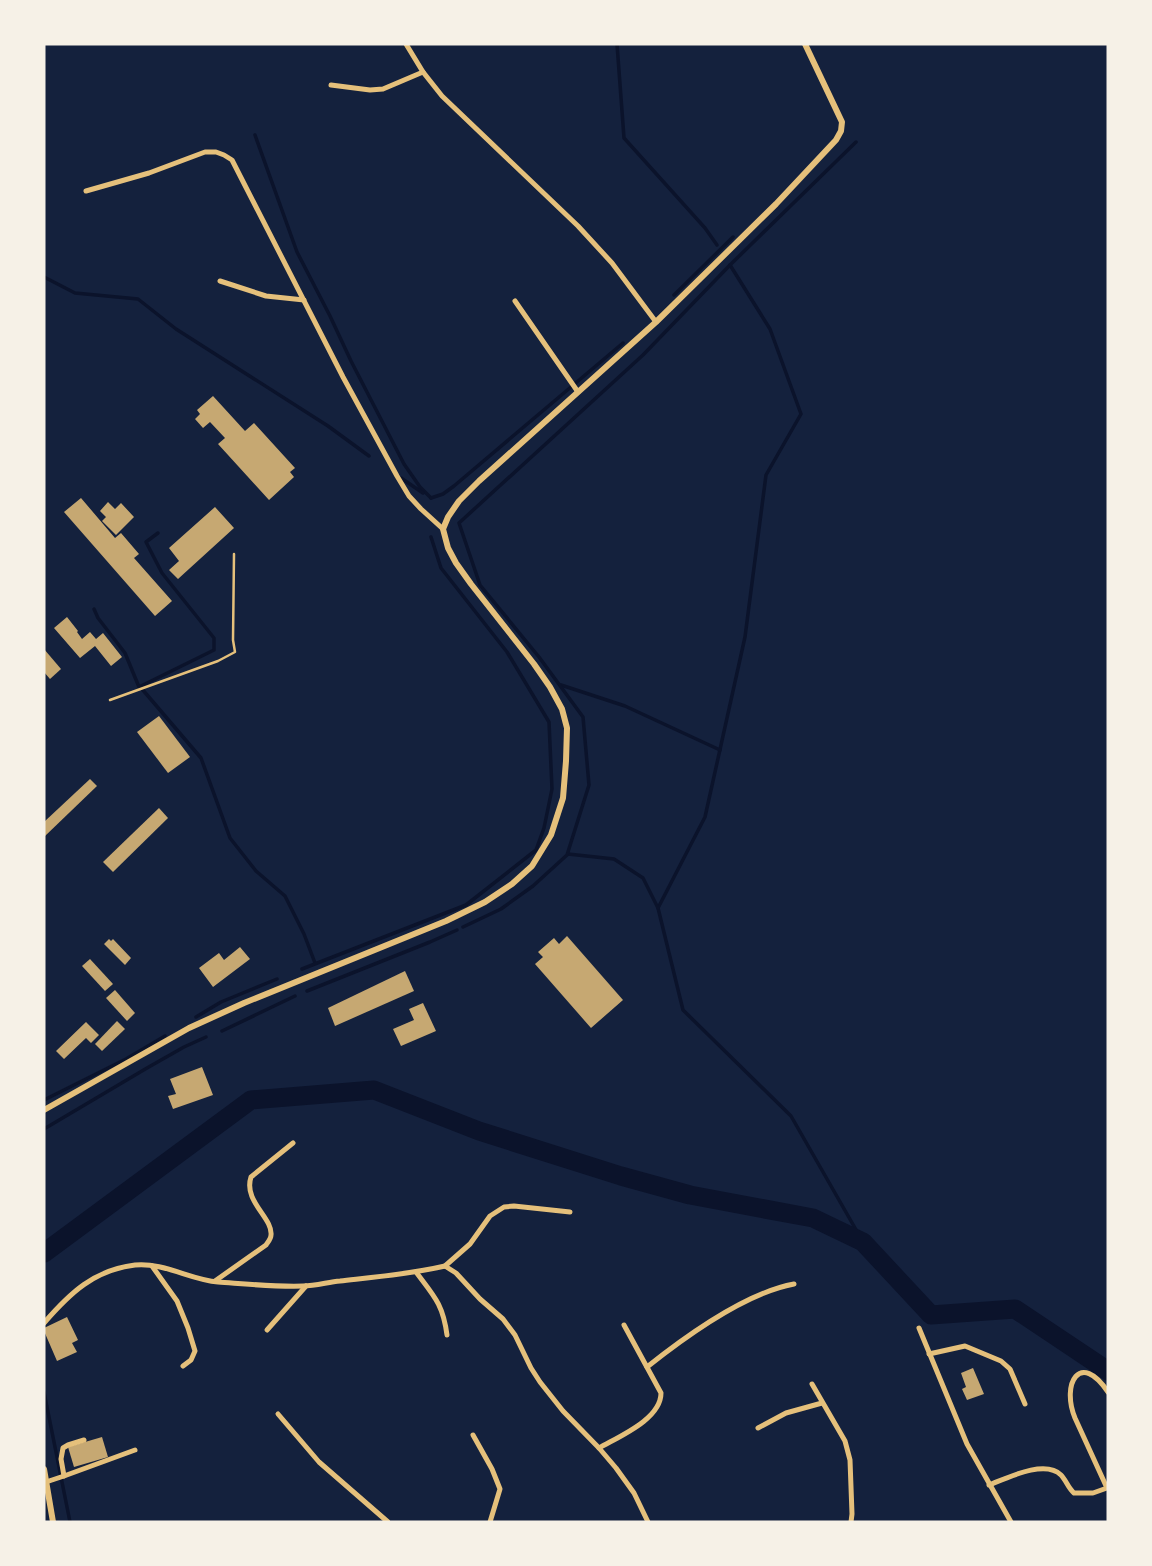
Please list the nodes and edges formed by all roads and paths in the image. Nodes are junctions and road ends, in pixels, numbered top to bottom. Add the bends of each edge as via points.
1 (406, 44) edge
2 (805, 44) edge
3 (423, 72) junction
4 (331, 85) dead end
5 (86, 191) dead end
6 (220, 281) dead end
7 (304, 300) junction
8 (515, 301) dead end
9 (656, 322) junction
10 (578, 391) junction
11 (443, 529) junction
12 (234, 554) dead end
13 (110, 700) dead end
14 (44, 1110) edge
15 (293, 1143) dead end
16 (570, 1212) dead end
17 (152, 1266) junction
18 (446, 1266) junction
19 (416, 1272) junction
20 (214, 1282) junction
21 (794, 1284) dead end
22 (306, 1286) junction
23 (44, 1323) edge
24 (624, 1325) dead end
25 (919, 1328) dead end
26 (267, 1329) dead end
27 (447, 1335) dead end
28 (929, 1354) junction
29 (183, 1366) dead end
30 (647, 1367) junction
31 (812, 1384) dead end
32 (1108, 1392) edge
33 (822, 1403) junction
34 (1025, 1404) dead end
35 (278, 1414) dead end
36 (758, 1428) dead end
37 (473, 1435) dead end
38 (84, 1440) dead end
39 (599, 1448) junction
40 (135, 1450) dead end
41 (44, 1469) edge
42 (64, 1476) junction
43 (46, 1482) junction
44 (989, 1485) junction
45 (1108, 1487) edge
46 (53, 1522) edge
47 (388, 1522) edge
48 (490, 1522) edge
49 (648, 1522) edge
50 (850, 1522) edge
51 (1011, 1522) edge

1 - 3 street
2 - 9 street via 840,116 841,131 776,204
3 - 4 street via 383,89
3 - 9 street via 450,104 578,226
5 - 7 street via 205,152 224,155 232,160
6 - 7 street via 266,296
7 - 11 street via 409,496
8 - 10 street
9 - 10 street
10 - 11 street via 479,481
11 - 14 street via 456,563 553,691 564,717 563,798 551,835 532,866 485,902 189,1028
12 - 13 lane via 235,653
15 - 20 street via 248,1184 271,1237
16 - 18 street via 504,1207 490,1216
17 - 20 street
17 - 23 street via 133,1266 88,1281
17 - 29 street via 177,1301 188,1328 195,1351
18 - 19 street
18 - 39 street via 503,1319 540,1382
19 - 22 street
19 - 27 street via 444,1315
20 - 22 street
21 - 30 street via 769,1290 736,1307
22 - 26 street
24 - 30 street
25 - 28 street
28 - 34 street via 965,1346 1001,1361 1010,1369
28 - 44 street
30 - 39 street via 662,1393 661,1401 636,1427
31 - 33 street
32 - 45 street via 1088,1372 1074,1378 1070,1390 1071,1408
33 - 36 street via 786,1413
33 - 50 street via 845,1441 850,1460
35 - 47 street via 319,1462
37 - 48 street via 500,1489
38 - 42 street via 63,1448
39 - 49 street via 634,1493
40 - 42 street
41 - 43 street
42 - 43 street
43 - 46 street
44 - 45 street via 1047,1468 1058,1472 1074,1493
44 - 51 street

